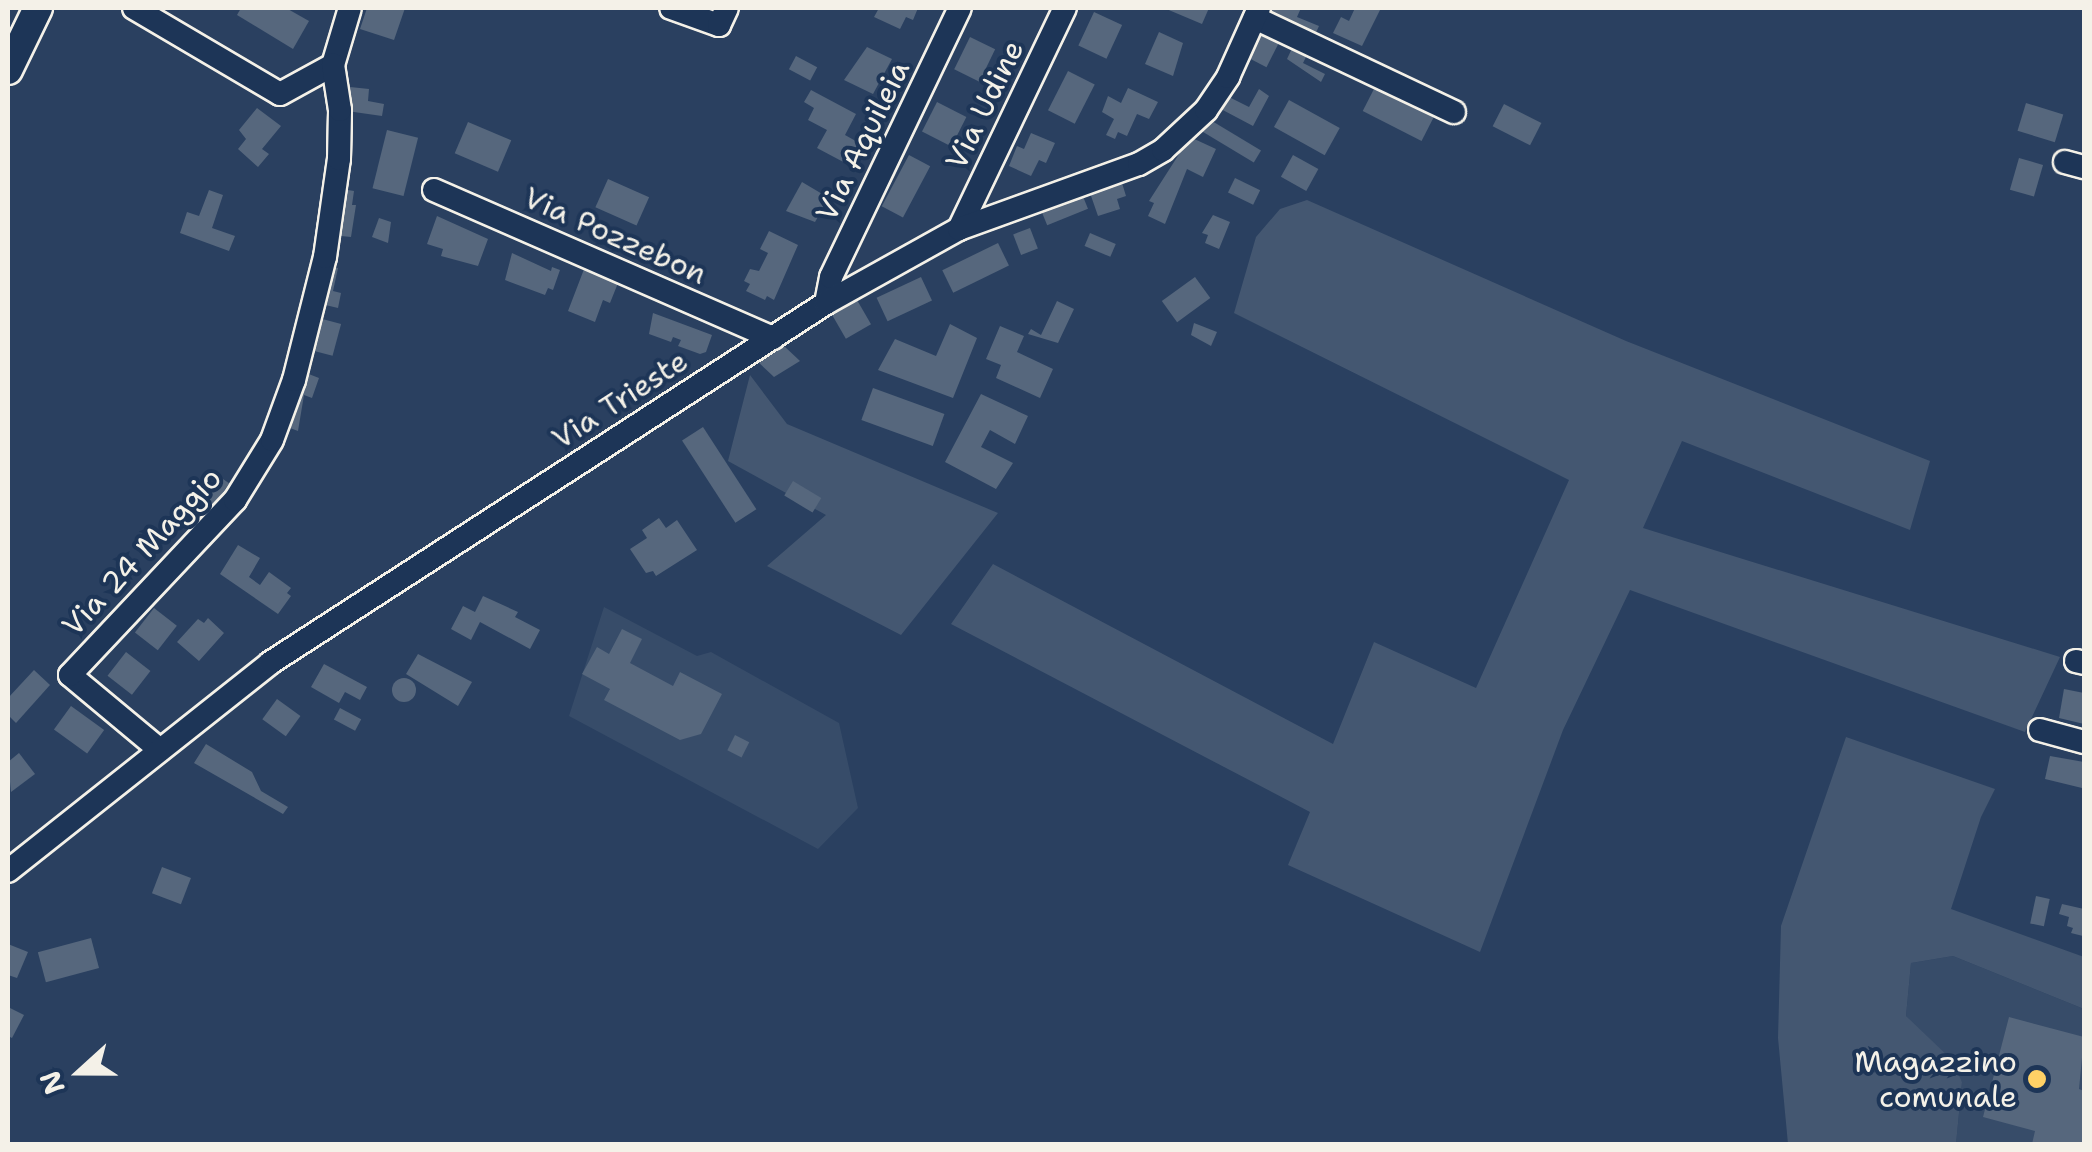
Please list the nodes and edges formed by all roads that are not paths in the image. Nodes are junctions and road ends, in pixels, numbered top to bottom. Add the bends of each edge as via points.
1 (38, 8) edge
2 (134, 8) edge
3 (350, 8) edge
4 (671, 8) edge
5 (727, 8) edge
6 (960, 8) edge
7 (1065, 8) edge
8 (1257, 13) edge
9 (333, 64) junction
10 (8, 70) edge
11 (1454, 112) dead end
12 (434, 190) dead end
13 (960, 229) junction
14 (826, 303) junction
15 (772, 338) junction
16 (2040, 730) dead end
17 (2084, 742) edge
18 (160, 750) junction
19 (8, 871) edge

1 - 10 main road
2 - 9 street via 280,94
3 - 9 street, Via 24 Maggio
4 - 5 street via 720,26
6 - 14 street, Via Aquileia via 831,276
7 - 13 street, Via Udine
8 - 11 street
8 - 13 street, Via Trieste via 1206,110 1163,150
9 - 18 street, Via 24 Maggio via 340,158 325,257 272,440 235,500 70,675
12 - 15 street, Via Pozzebon
13 - 14 street, Via Trieste
14 - 15 street, Via Trieste
15 - 18 street, Via Trieste via 270,663
16 - 17 street
18 - 19 street, Via Trieste

